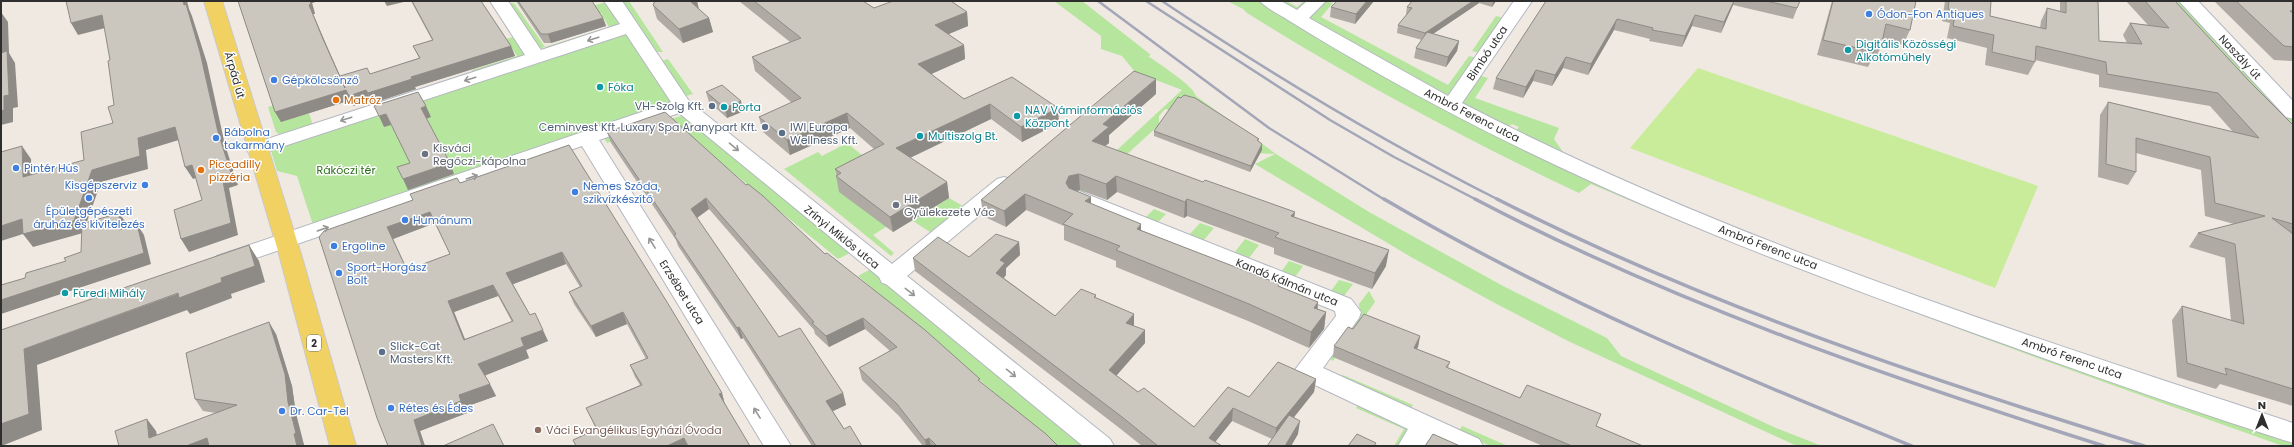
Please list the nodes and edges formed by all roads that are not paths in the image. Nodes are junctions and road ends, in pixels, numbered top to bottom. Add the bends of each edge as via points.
1 (213, 1) edge
2 (499, 1) edge
3 (613, 1) edge
4 (1269, 1) edge
5 (1317, 1) edge
6 (1523, 1) edge
7 (2188, 1) edge
8 (1298, 19) junction
9 (630, 27) junction
10 (536, 57) junction
11 (1451, 104) junction
12 (682, 105) junction
13 (2293, 113) edge
14 (587, 138) junction
15 (256, 149) junction
16 (1016, 173) edge
17 (1078, 198) edge
18 (286, 241) junction
19 (202, 268) edge
20 (890, 277) junction
21 (2293, 433) edge
22 (1417, 436) edge
23 (343, 446) edge
24 (778, 446) edge
25 (1100, 446) edge
26 (1470, 446) edge

1 - 15 main road, Árpád út / 2
2 - 10 street
3 - 9 street, Zrínyi Miklós utca
4 - 8 street, Ambró Ferenc utca
5 - 8 street
6 - 11 street, Bimbó utca
7 - 13 street, Naszály út
8 - 11 street, Ambró Ferenc utca
9 -> 10 street
9 - 12 street, Zrínyi Miklós utca
10 -> 15 street
11 - 21 street, Ambró Ferenc utca via 1618,186 1724,230 1958,318
12 - 14 street
12 -> 20 street, Zrínyi Miklós utca
18 -> 14 street
24 -> 14 street, Erzsébet utca
15 - 18 main road, 2
16 - 20 street
17 - 22 street, Kandó Kálmán utca via 1343,304 1349,312 1347,318 1307,371
18 - 19 street
18 - 23 main road, 2
20 -> 25 street, Zrínyi Miklós utca
22 - 26 street, Kandó Kálmán utca

